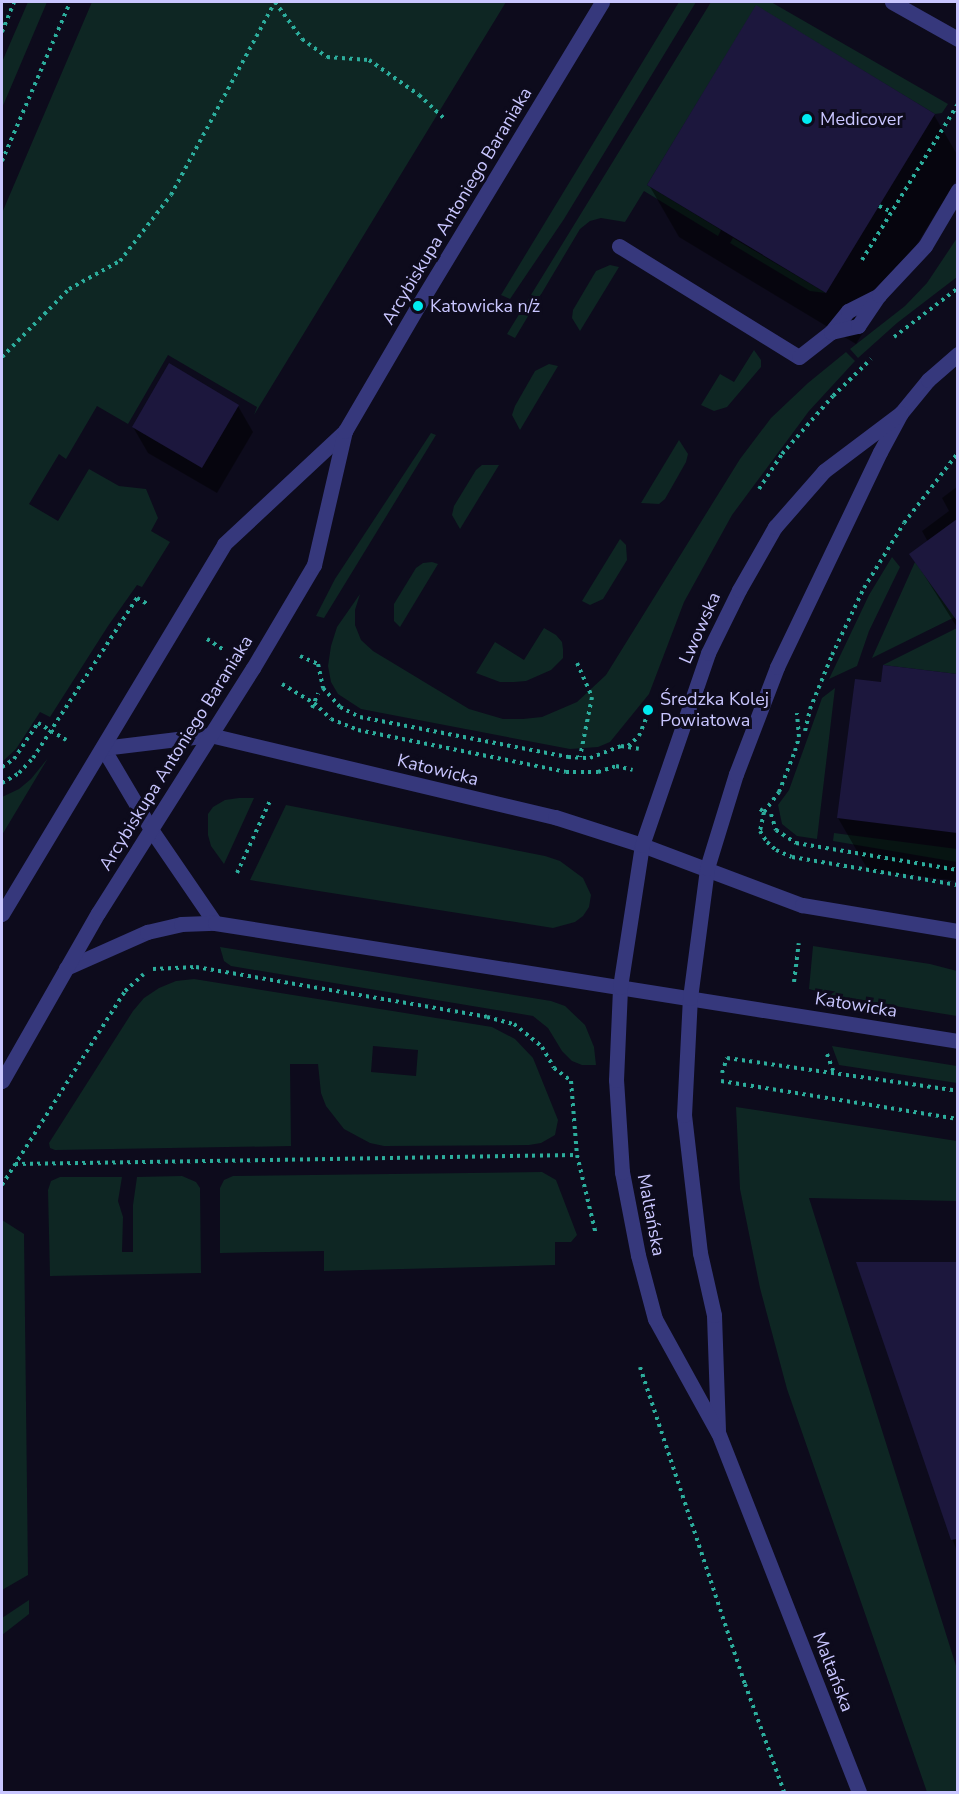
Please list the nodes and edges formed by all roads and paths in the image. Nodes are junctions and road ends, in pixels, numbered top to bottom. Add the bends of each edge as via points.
1 (14, 2) edge
2 (70, 2) edge
3 (275, 2) edge
4 (602, 2) edge
5 (892, 2) edge
6 (2, 32) edge
7 (957, 39) edge
8 (957, 104) edge
9 (445, 119) dead end
10 (2, 161) edge
11 (957, 190) edge
12 (879, 206) dead end
13 (892, 212) junction
14 (619, 246) dead end
15 (856, 269) dead end
16 (957, 354) edge
17 (2, 357) edge
18 (901, 413) junction
19 (345, 431) junction
20 (957, 453) edge
21 (137, 598) dead end
22 (300, 656) dead end
23 (578, 663) dead end
24 (318, 693) dead end
25 (306, 698) dead end
26 (313, 706) junction
27 (50, 731) junction
28 (805, 731) dead end
29 (798, 732) dead end
30 (210, 735) junction
31 (66, 740) dead end
32 (103, 748) junction
33 (641, 749) dead end
34 (580, 758) junction
35 (2, 767) edge
36 (624, 768) dead end
37 (2, 783) edge
38 (270, 801) dead end
39 (757, 807) dead end
40 (764, 812) junction
41 (771, 814) dead end
42 (152, 831) junction
43 (642, 845) junction
44 (707, 868) junction
45 (957, 870) edge
46 (237, 873) dead end
47 (957, 885) edge
48 (2, 914) edge
49 (215, 923) junction
50 (957, 931) edge
51 (799, 943) dead end
52 (66, 968) junction
53 (794, 983) dead end
54 (620, 987) junction
55 (690, 998) junction
56 (957, 1041) edge
57 (728, 1058) dead end
58 (2, 1082) edge
59 (720, 1082) dead end
60 (957, 1091) edge
61 (957, 1119) edge
62 (578, 1155) junction
63 (15, 1164) junction
64 (2, 1185) edge
65 (599, 1246) dead end
66 (636, 1358) dead end
67 (718, 1433) junction
68 (784, 1792) edge
69 (859, 1792) edge

1 - 6 path
2 - 10 path
3 - 9 path via 302,39 327,57 369,60 419,95
3 - 17 path via 171,195 120,261 69,289
4 - 19 street, Arcybiskupa Antoniego Baraniaka
5 - 7 street
8 - 13 path
11 - 14 street via 925,246 879,295 858,326 831,332 799,357
12 - 13 path
13 - 15 path
16 - 18 street, Lwowska
18 - 43 street, Lwowska via 824,471 775,527 708,653
18 - 44 street, Lwowska via 777,667 736,774
19 - 30 street, Arcybiskupa Antoniego Baraniaka via 314,566
19 - 32 street, Arcybiskupa Antoniego Baraniaka via 224,544
20 - 28 path via 904,523 864,588 832,655
21 - 27 path
22 - 34 path via 318,664 323,688 340,707 354,714
23 - 34 path via 592,697
24 - 26 path
25 - 26 path
26 - 36 path via 358,730 566,772
27 - 31 path
27 - 35 path via 38,723 14,759
27 - 37 path via 19,773
29 - 40 path via 779,792
30 - 32 street, Katowicka
30 - 42 street, Arcybiskupa Antoniego Baraniaka
30 - 43 street, Katowicka via 555,817
32 - 42 street
32 - 48 street, Arcybiskupa Antoniego Baraniaka
33 - 34 path via 621,746
38 - 46 path
39 - 40 path
40 - 47 path via 760,831 776,850 792,857
41 - 45 path via 776,830 796,843
42 - 49 street
42 - 52 street, Arcybiskupa Antoniego Baraniaka
43 - 44 street, Katowicka
43 - 54 street, Lwowska
44 - 50 street, Katowicka via 802,905
44 - 55 street, Lwowska
49 - 52 street, Katowicka via 181,924 147,932
49 - 54 street, Katowicka
51 - 53 path
52 - 58 street, Arcybiskupa Antoniego Baraniaka
54 - 55 street, Katowicka
54 - 67 street, Maltańska via 616,1080 622,1172 638,1255 655,1319
55 - 56 street, Katowicka
55 - 67 street, Maltańska via 684,1115 700,1253 714,1315
57 - 60 path
59 - 61 path
62 - 63 path
62 - 63 path via 571,1081 554,1068 542,1047 514,1024 173,966 154,968 139,976 125,991
62 - 65 path
63 - 64 path
66 - 68 path
67 - 69 street, Maltańska

